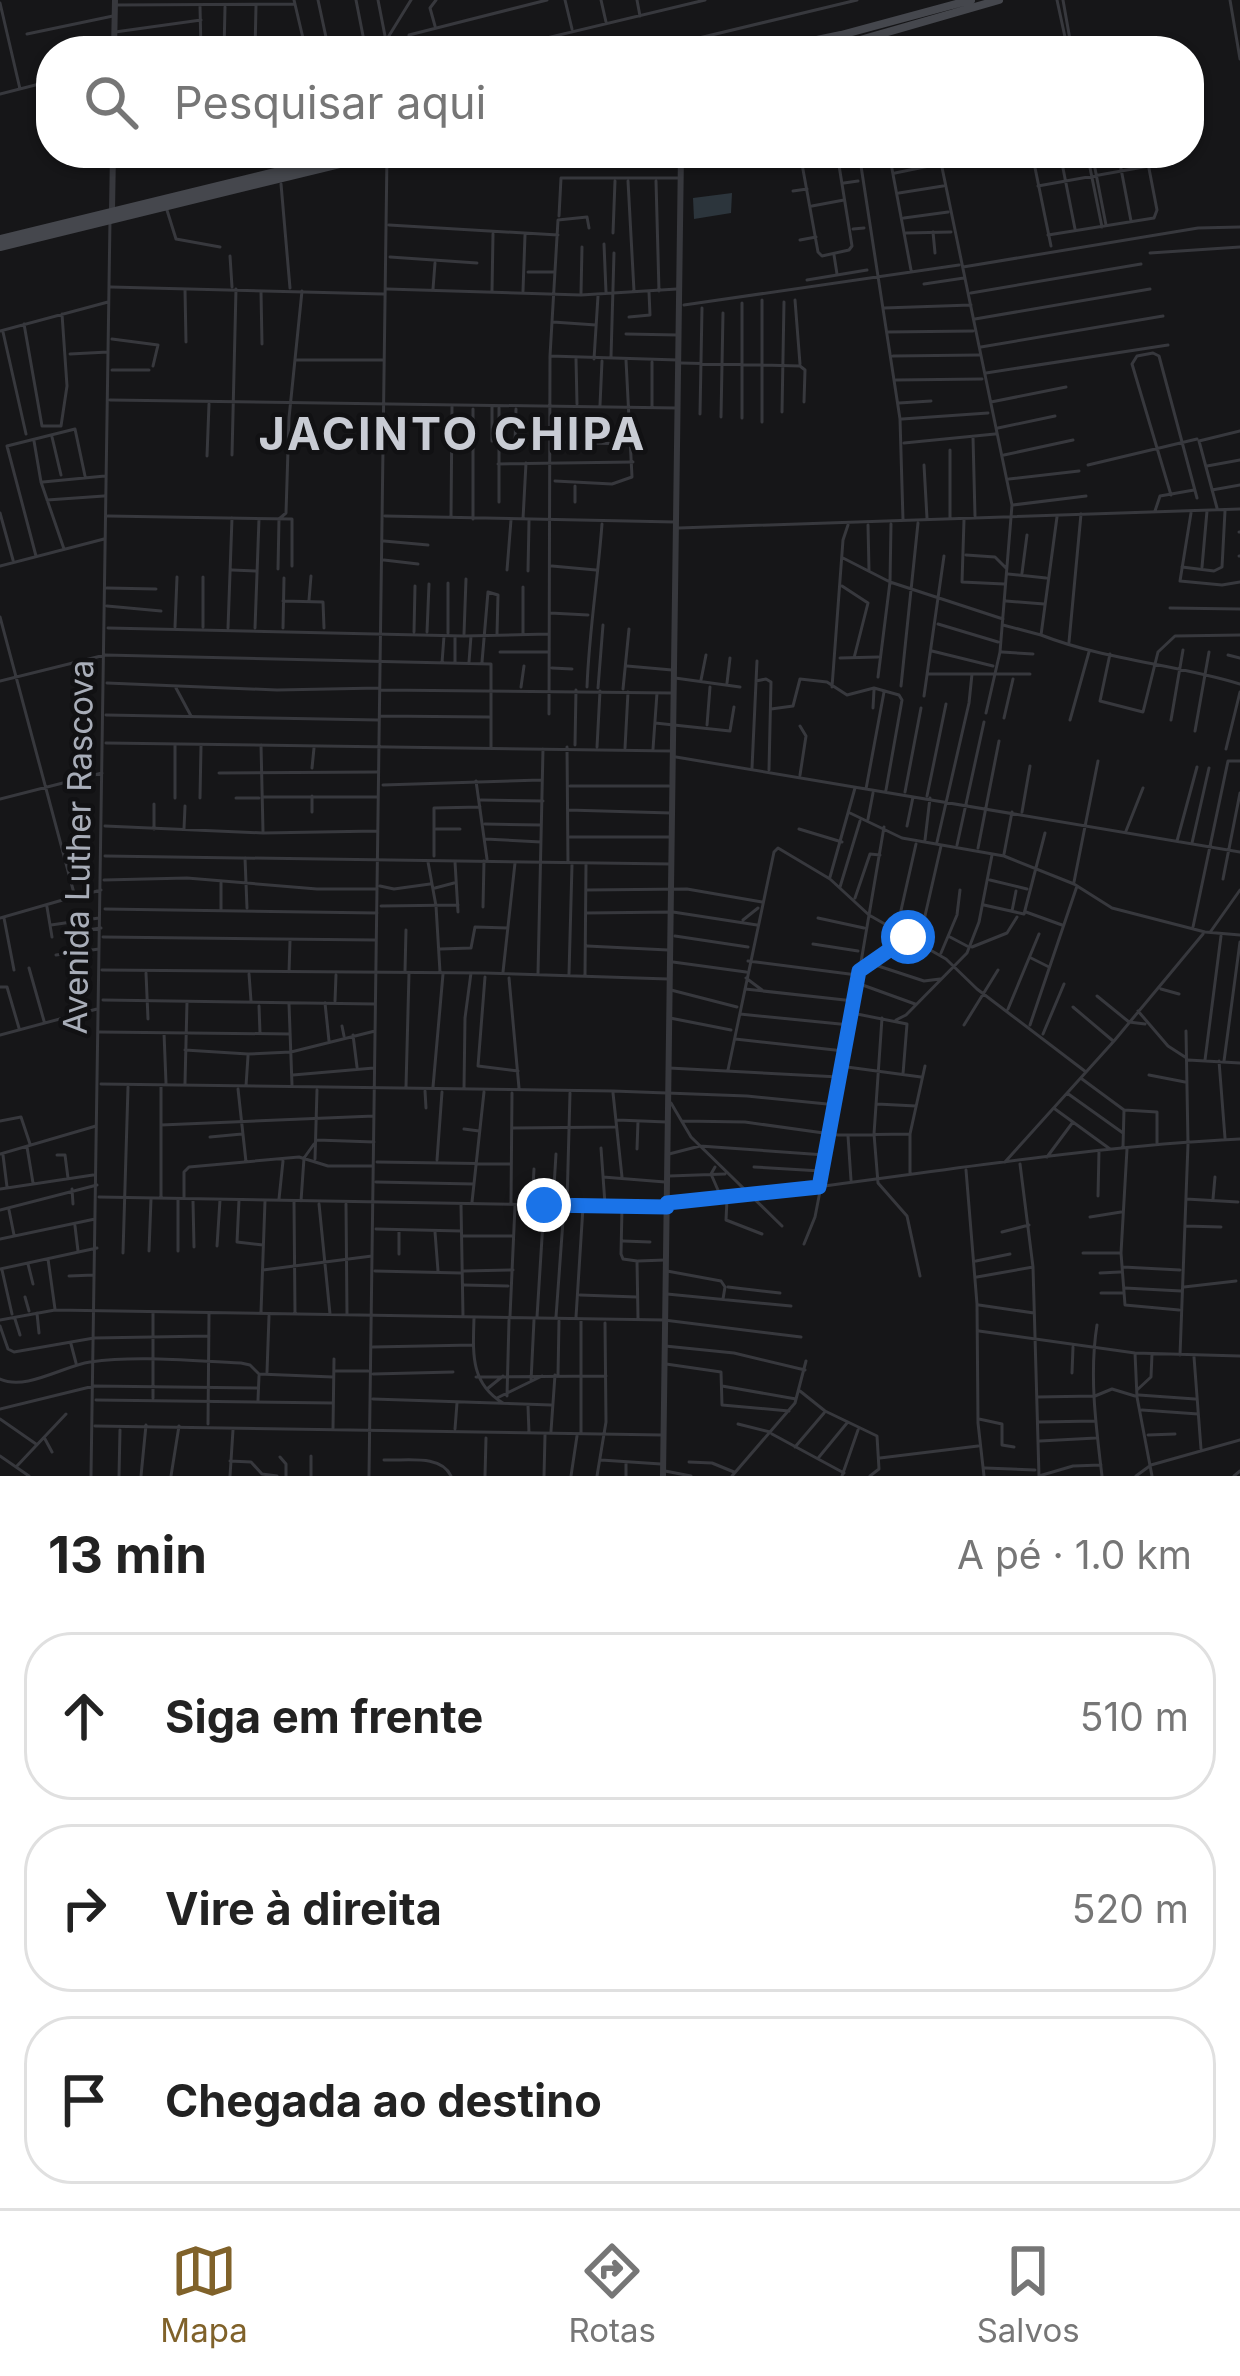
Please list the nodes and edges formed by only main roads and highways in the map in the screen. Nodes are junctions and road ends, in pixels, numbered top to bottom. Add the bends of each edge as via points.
1 (971, 0) edge
2 (999, 0) edge
3 (951, 3) edge
4 (831, 36) edge
5 (885, 36) edge
6 (293, 168) edge
7 (322, 168) edge
8 (111, 214) junction
9 (0, 243) edge

1 - 3 main road
2 - 5 main road
3 - 4 main road
6 - 8 main road
7 - 8 main road
8 - 9 main road

